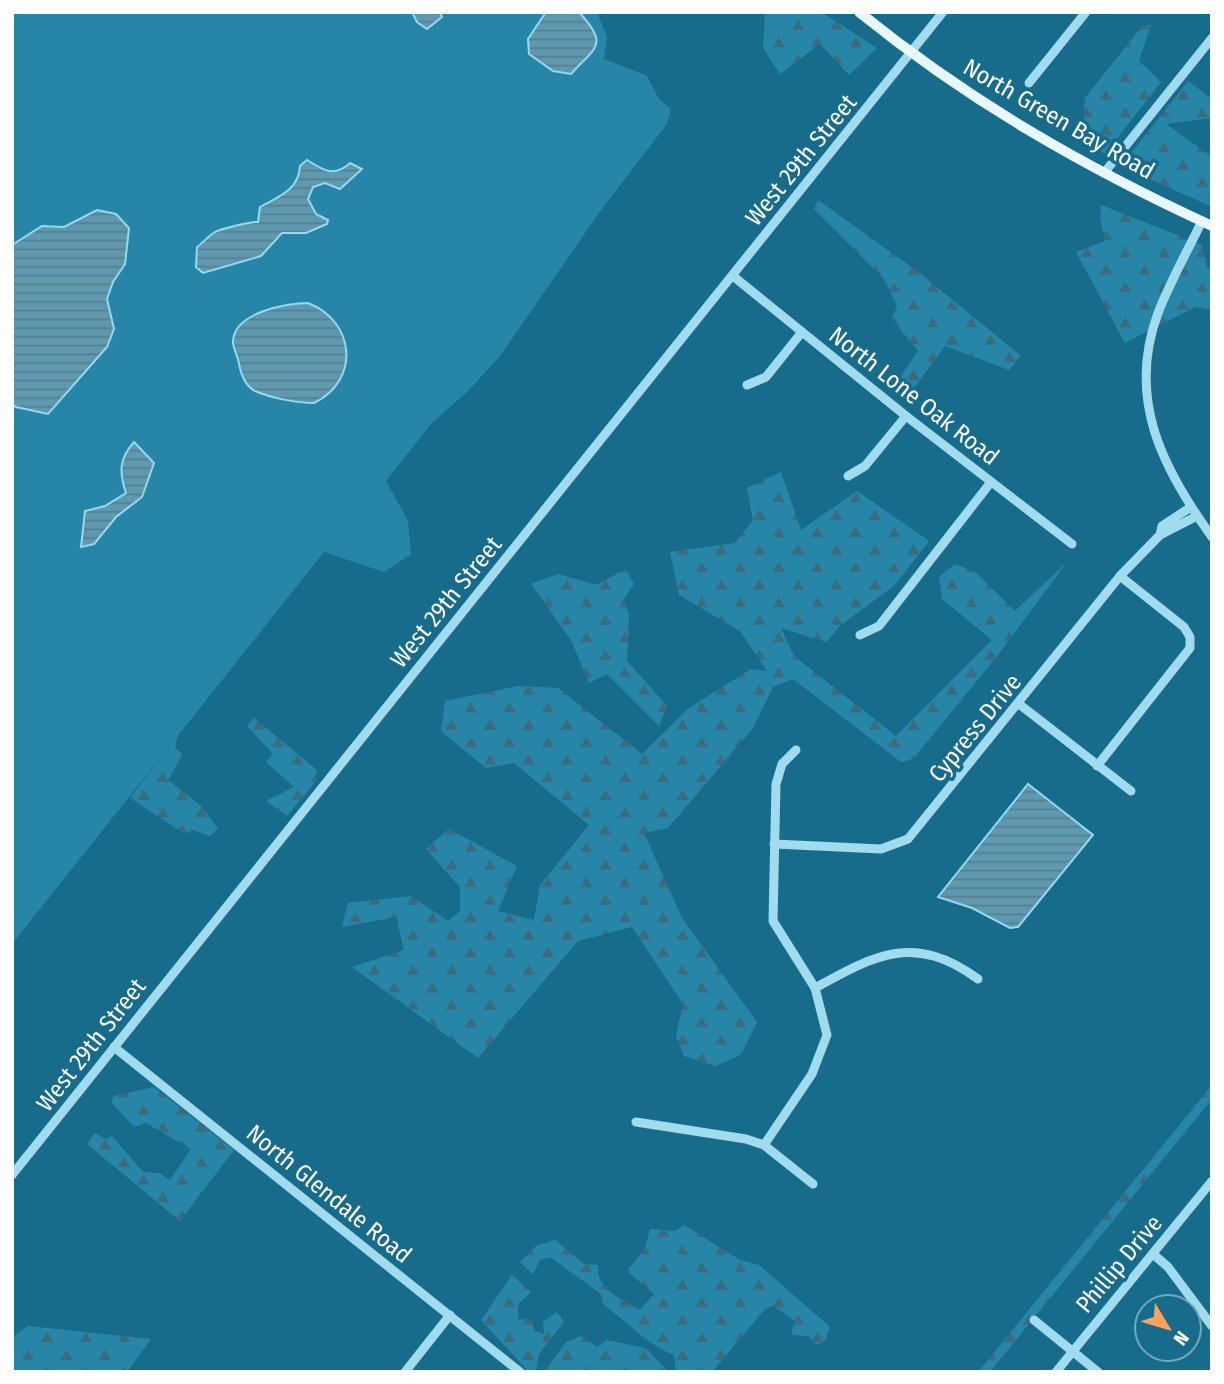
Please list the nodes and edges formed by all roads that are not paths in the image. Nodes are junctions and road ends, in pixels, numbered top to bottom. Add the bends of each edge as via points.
1 (859, 12) edge
2 (943, 12) edge
3 (1086, 12) edge
4 (1212, 38) edge
5 (910, 53) junction
6 (1029, 83) dead end
7 (1104, 173) junction
8 (1207, 224) edge
9 (733, 276) junction
10 (802, 332) junction
11 (747, 385) dead end
12 (906, 416) junction
13 (848, 476) dead end
14 (991, 482) junction
15 (1191, 506) junction
16 (1197, 516) junction
17 (1160, 535) junction
18 (1212, 537) edge
19 (1072, 544) dead end
20 (1120, 576) junction
21 (860, 635) dead end
22 (1019, 704) junction
23 (796, 750) dead end
24 (1097, 766) junction
25 (1131, 792) dead end
26 (774, 844) junction
27 (978, 979) dead end
28 (815, 988) junction
29 (114, 1047) junction
30 (636, 1122) dead end
31 (764, 1145) junction
32 (12, 1175) edge
33 (1212, 1181) edge
34 (813, 1184) dead end
35 (1153, 1254) junction
36 (450, 1315) junction
37 (1034, 1320) dead end
38 (1212, 1326) edge
39 (1072, 1351) junction
40 (405, 1372) edge
41 (520, 1372) edge
42 (1056, 1372) edge
43 (1098, 1372) edge

1 - 5 main road, North Green Bay Road
2 - 5 street, West 29th Street
3 - 6 street
4 - 7 street
5 - 7 main road, North Green Bay Road via 999,114
5 - 9 street, West 29th Street
7 - 8 main road, North Green Bay Road
8 - 15 street via 1158,312 1147,372 1147,400 1157,445
9 - 10 street, North Lone Oak Road
9 - 29 street, West 29th Street
10 - 11 street via 766,377
10 - 12 street, North Lone Oak Road
12 - 13 street via 865,466
12 - 14 street, North Lone Oak Road
14 - 19 street, North Lone Oak Road
14 - 21 street via 879,626
15 - 16 street
15 - 17 street, Cypress Drive via 1162,526
16 - 17 street, Cypress Drive
16 - 18 street
17 - 20 street, Cypress Drive
20 - 22 street, Cypress Drive
20 - 24 street via 1184,627 1190,648
22 - 24 street
22 - 26 street, Cypress Drive via 908,839 881,849
23 - 26 street via 782,764 776,784
24 - 25 street
26 - 28 street via 772,921
27 - 28 street via 938,957 886,953
28 - 31 street via 827,1035 822,1054
29 - 32 street, West 29th Street
29 - 36 street, North Glendale Road
30 - 31 street
31 - 34 street
33 - 35 street, Phillip Drive
35 - 38 street
35 - 39 street, Phillip Drive
36 - 40 street
36 - 41 street, North Glendale Road
37 - 39 street
39 - 42 street, Phillip Drive
39 - 43 street

